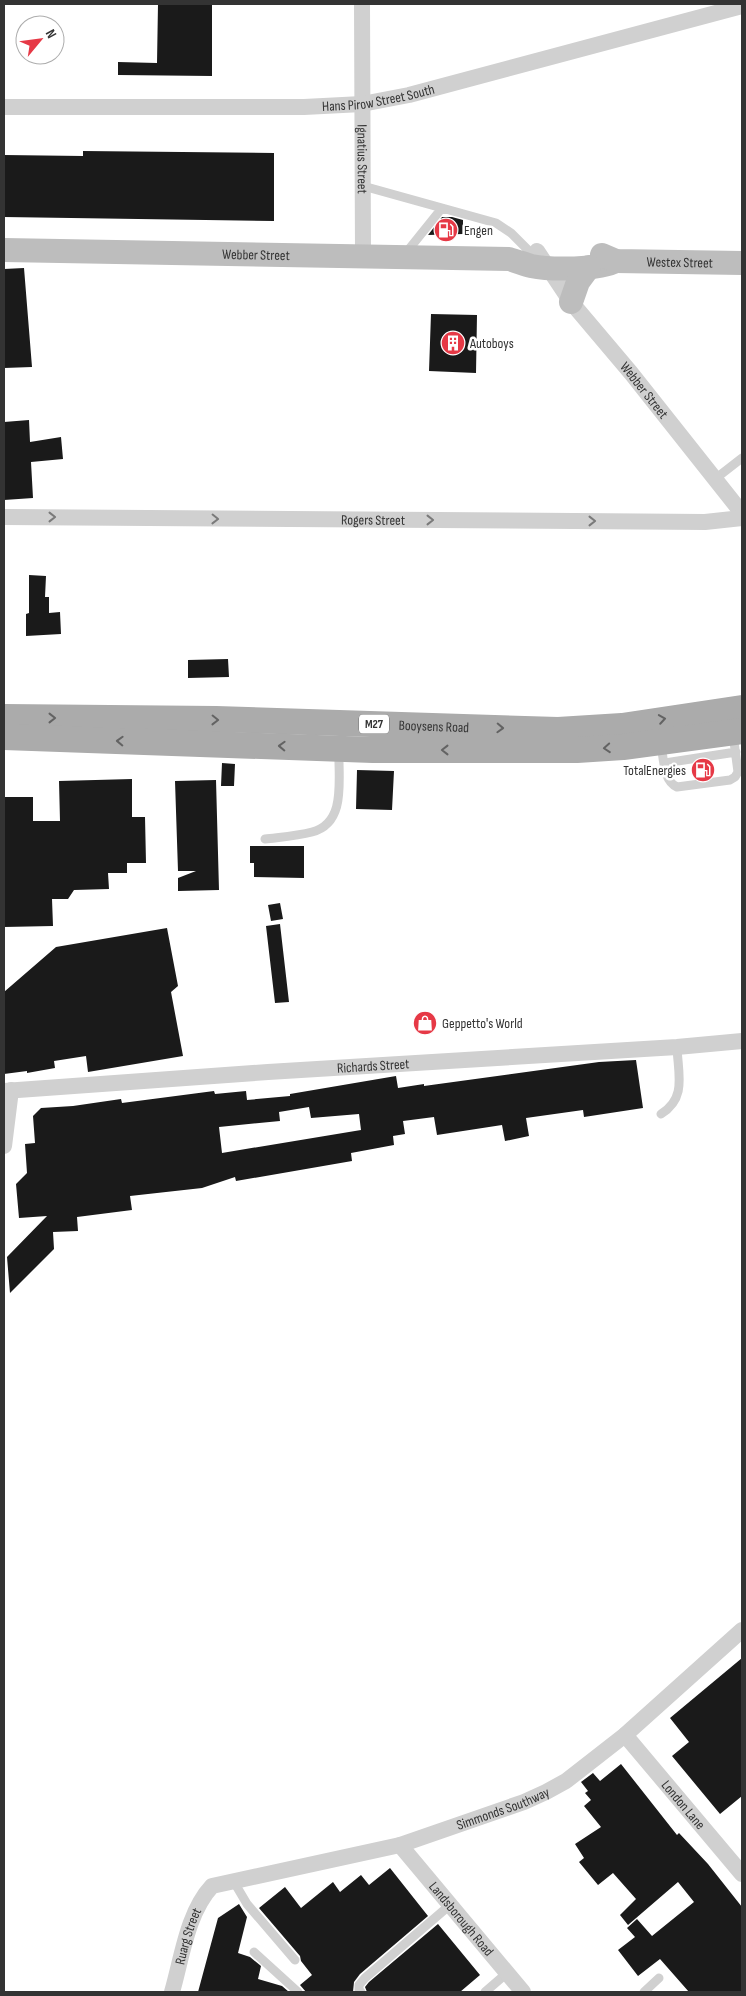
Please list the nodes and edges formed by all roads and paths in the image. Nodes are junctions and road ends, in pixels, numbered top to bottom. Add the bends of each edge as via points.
1 (362, 4) edge
2 (742, 6) edge
3 (716, 9) edge
4 (362, 104) junction
5 (4, 108) edge
6 (362, 186) junction
7 (442, 208) junction
8 (4, 250) edge
9 (363, 255) junction
10 (403, 256) junction
11 (531, 258) junction
12 (616, 261) junction
13 (742, 263) edge
14 (589, 267) junction
15 (572, 302) junction
16 (742, 458) edge
17 (715, 479) junction
18 (742, 513) edge
19 (4, 517) edge
20 (742, 518) edge
21 (4, 717) edge
22 (738, 731) edge
23 (4, 737) edge
24 (339, 748) junction
25 (663, 752) junction
26 (266, 839) dead end
27 (742, 1041) edge
28 (677, 1047) junction
29 (8, 1090) edge
30 (661, 1114) dead end
31 (4, 1146) edge
32 (742, 1630) edge
33 (625, 1735) junction
34 (400, 1845) junction
35 (742, 1874) edge
36 (234, 1882) junction
37 (212, 1886) joint
38 (450, 1905) junction
39 (254, 1952) dead end
40 (295, 1960) dead end
41 (507, 1973) junction
42 (660, 1978) dead end
43 (172, 1992) edge
44 (298, 1992) edge
45 (361, 1992) edge
46 (485, 1992) edge
47 (523, 1992) edge
48 (644, 1992) edge

1 - 4 street, Ignatius Street
2 - 3 street, Hans Pirow Street South
3 - 4 street, Hans Pirow Street South via 409,95
4 - 5 street, Hans Pirow Street South
4 - 6 street, Ignatius Street
6 - 7 lane
6 - 9 street, Ignatius Street
7 - 10 lane
7 - 11 lane via 505,228
8 - 9 street, Webber Street
9 - 10 street, Webber Street
10 - 11 street, Webber Street
11 - 12 street, Westex Street via 596,254
11 - 14 street, Westex Street
11 - 15 street, Webber Street
12 - 13 street, Westex Street
12 - 14 street, Westex Street
14 - 15 street via 578,282
15 - 17 street, Webber Street
16 - 17 lane
17 - 18 street, Webber Street
19 -> 20 street, Rogers Street via 696,522
21 -> 22 main road, Booysens Road / M27 via 558,730 622,726
22 - 25 main road, Booysens Road / M27
22 - 25 lane via 738,772 730,780 677,787 667,778
24 -> 23 main road, Booysens Road / M27
25 -> 24 main road, Booysens Road / M27
24 - 26 lane via 338,805 333,818 311,832
27 - 28 street, Richards Street
28 - 29 street, Richards Street
28 - 30 lane via 678,1096 670,1109
29 - 31 street
32 - 33 street, Simmonds Southway
33 - 34 street, Simmonds Southway via 566,1781 546,1792
33 - 35 street, London Lane
34 - 36 street, Simmonds Southway
34 - 38 street, Landsborough Road
36 - 37 street, Simmonds Southway
36 - 40 lane via 247,1904
37 - 43 street, Ruarg Street via 195,1910
38 - 41 street, Landsborough Road
38 - 45 lane via 366,1978 359,1985
39 - 44 lane
41 - 46 lane
41 - 47 street, Landsborough Road
42 - 48 lane

